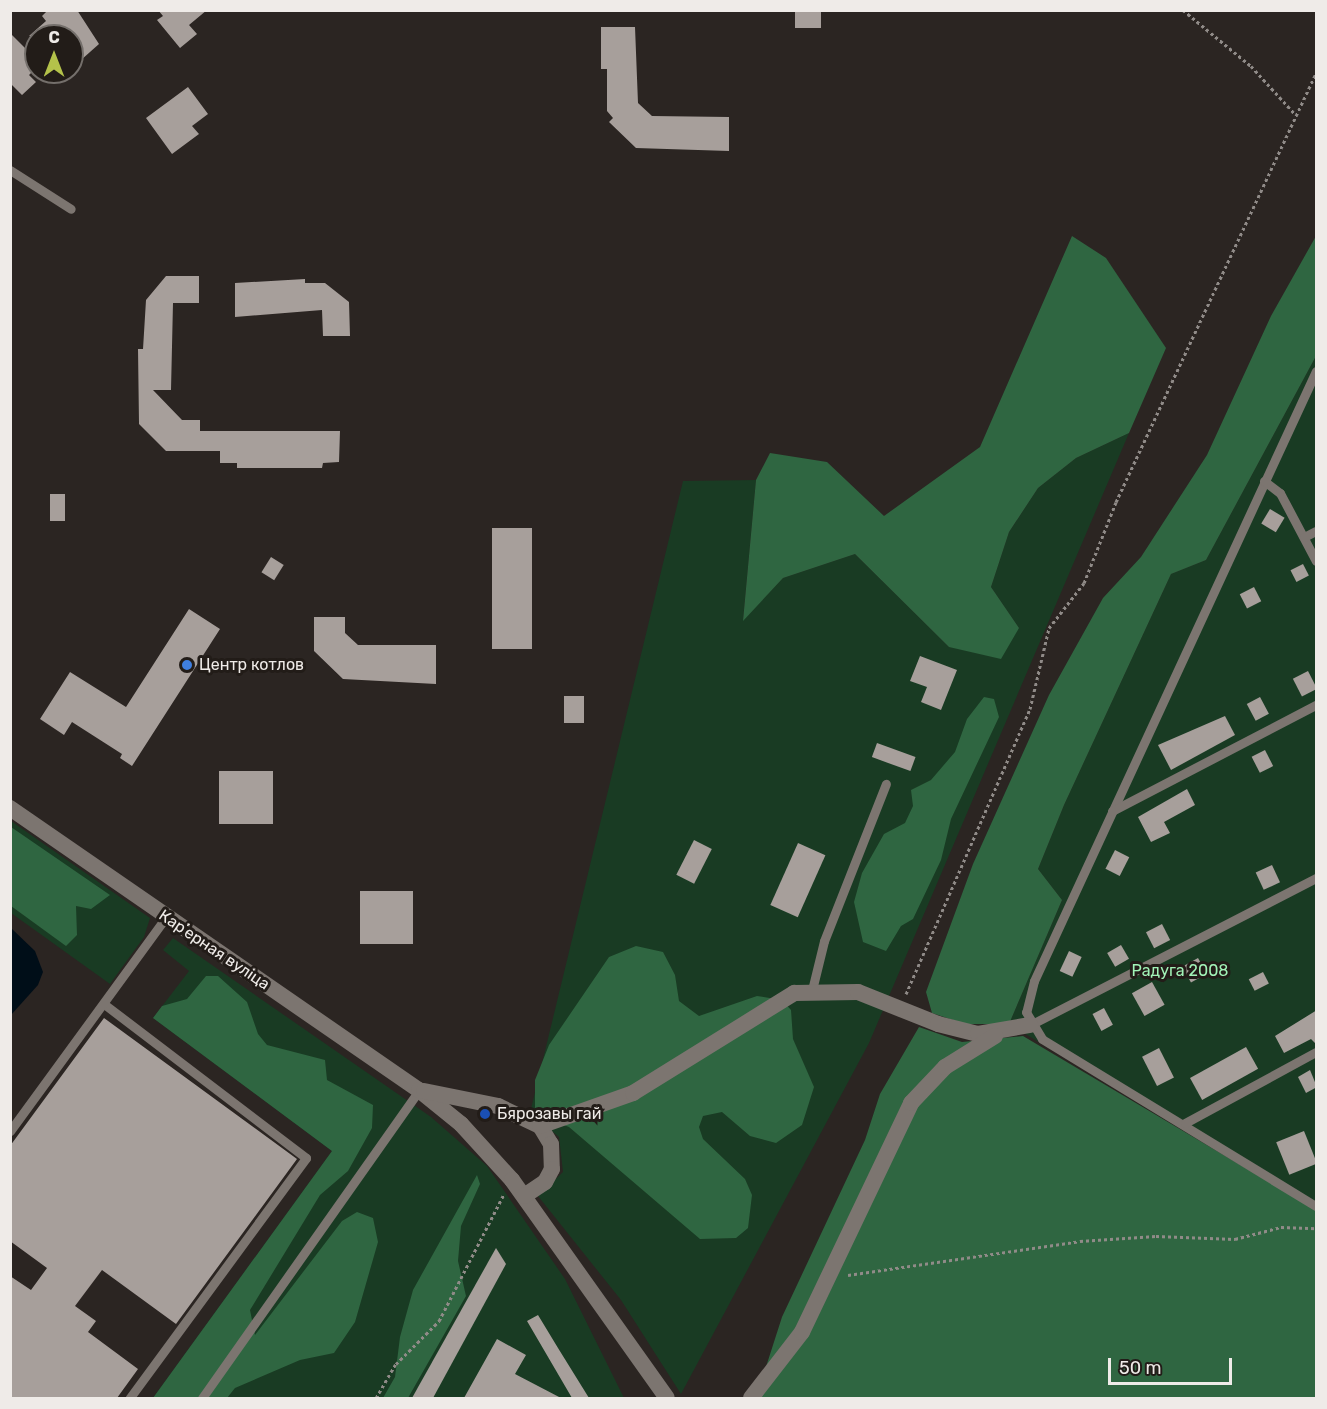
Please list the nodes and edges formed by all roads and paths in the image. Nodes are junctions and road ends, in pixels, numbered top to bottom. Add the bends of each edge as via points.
1 (1183, 10) edge
2 (1317, 73) edge
3 (1294, 113) junction
4 (10, 170) edge
5 (72, 209) dead end
6 (1317, 371) edge
7 (1264, 481) junction
8 (1317, 531) edge
9 (1304, 537) junction
10 (1317, 561) edge
11 (1317, 705) edge
12 (886, 784) dead end
13 (10, 808) edge
14 (1112, 811) junction
15 (1317, 878) edge
16 (166, 917) junction
17 (812, 990) junction
18 (104, 1004) junction
19 (901, 1006) junction
20 (1030, 1025) junction
21 (999, 1034) junction
22 (1317, 1052) edge
23 (419, 1090) junction
24 (1185, 1124) junction
25 (540, 1126) junction
26 (10, 1131) edge
27 (512, 1180) junction
28 (524, 1197) junction
29 (1317, 1206) edge
30 (1317, 1228) edge
31 (831, 1277) junction
32 (130, 1398) edge
33 (202, 1398) edge
34 (376, 1398) edge
35 (667, 1398) edge
36 (751, 1398) edge

1 - 3 path via 1251,66
2 - 3 path
3 - 19 path via 1116,502 1084,583 1048,628 1030,709
4 - 5 lane
6 - 7 lane
7 - 9 lane via 1280,493
7 - 14 lane
8 - 9 lane
9 - 10 lane
11 - 14 lane
12 - 17 lane via 824,941
13 - 16 street, Карʼерная вуліца
14 - 20 lane via 1030,991 1026,1012
15 - 20 lane
16 - 18 lane
16 - 23 street, Карʼерная вуліца
17 - 19 street via 858,992
17 - 25 street via 781,999 633,1093
18 - 26 lane
18 - 32 lane via 306,1158
19 - 21 street via 952,1029
20 - 21 street
20 - 24 lane via 1052,1046
21 - 31 street via 945,1067 910,1103
22 - 24 lane
23 - 25 street, Карʼерная вуліца via 498,1106
23 - 27 street, Карʼерная вуліца via 461,1124
23 - 33 lane
24 - 29 lane
25 - 28 street via 551,1144 552,1169 545,1182
27 - 28 street, Карʼерная вуліца
27 - 34 path via 439,1321 396,1364
28 - 35 street, Карʼерная вуліца
30 - 31 path via 1281,1227 1234,1239 1156,1236 1080,1241
31 - 36 street via 790,1352

